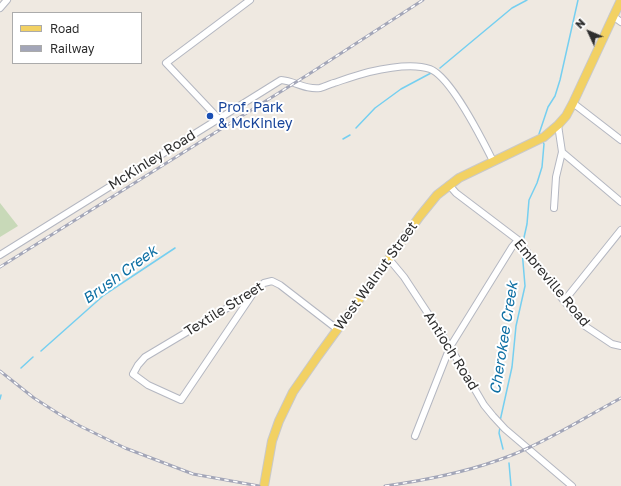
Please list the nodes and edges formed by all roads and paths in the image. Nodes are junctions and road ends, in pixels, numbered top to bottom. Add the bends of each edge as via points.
1 (7, 0) edge
2 (250, 0) edge
3 (621, 0) edge
4 (0, 8) edge
5 (613, 16) junction
6 (621, 22) edge
7 (574, 103) junction
8 (218, 118) junction
9 (558, 125) junction
10 (621, 140) edge
11 (562, 152) junction
12 (494, 161) junction
13 (449, 185) junction
14 (621, 202) edge
15 (554, 208) dead end
16 (621, 230) edge
17 (521, 243) junction
18 (0, 255) edge
19 (389, 259) junction
20 (254, 292) junction
21 (564, 301) junction
22 (337, 329) junction
23 (621, 346) edge
24 (450, 347) junction
25 (414, 436) dead end
26 (264, 486) edge
27 (572, 486) edge

1 - 4 street
2 - 8 street via 166,63
3 - 5 main road, West Walnut Street
5 - 6 street
5 - 7 main road, West Walnut Street
7 - 9 main road, West Walnut Street
7 - 10 street
8 - 12 street, McKinley Road via 282,80 320,88 385,68 424,67 443,78 452,88
8 - 18 street, McKinley Road
9 - 11 street
9 - 12 main road, West Walnut Street via 541,138
11 - 14 street
11 - 15 street via 556,177
12 - 13 main road, West Walnut Street
13 - 17 street, Embreville Road
13 - 19 main road, West Walnut Street via 430,203
16 - 21 street
17 - 21 street, Embreville Road
17 - 24 street via 512,247
19 - 22 main road, West Walnut Street
19 - 24 street, Antioch Road via 404,277
20 - 20 street, Textile Street via 181,400 148,385 133,374 145,357
20 - 22 street, Textile Street via 264,283 272,281
21 - 23 street, Embreville Road via 585,326 612,344
22 - 26 main road, West Walnut Street via 300,382 279,421 272,441
24 - 25 street
24 - 27 street, Antioch Road via 493,416

